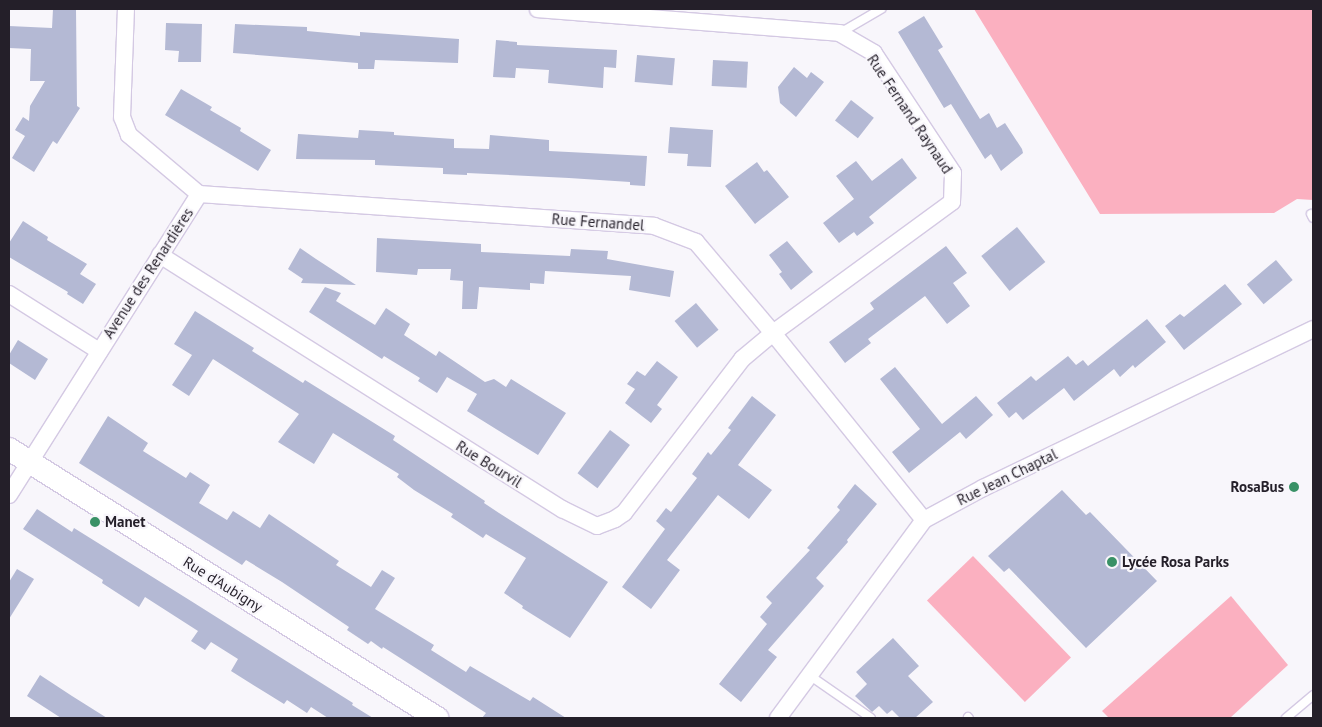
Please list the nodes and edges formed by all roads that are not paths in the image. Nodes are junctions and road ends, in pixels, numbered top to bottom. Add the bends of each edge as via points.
1 (126, 9) edge
2 (538, 9) edge
3 (880, 9) edge
4 (840, 33) junction
5 (199, 194) junction
6 (160, 256) junction
7 (9, 294) edge
8 (1313, 330) edge
9 (773, 333) junction
10 (99, 351) junction
11 (9, 449) edge
12 (29, 461) junction
13 (9, 495) edge
14 (924, 520) junction
15 (809, 675) junction
16 (1313, 695) edge
17 (437, 718) edge
18 (778, 718) edge
19 (871, 718) edge
20 (1286, 718) edge

1 - 5 street, Avenue des Renardières via 122,117 129,135
2 - 4 street, Rue Fernand Raynaud
3 - 4 lane
4 - 9 street, Rue Fernand Raynaud via 874,53 953,173 952,202
5 - 6 street, Avenue des Renardières
5 - 9 street, Rue Fernandel via 654,226 696,242
6 - 9 street, Rue Bourvil via 562,510 597,526 607,524 624,513 742,359
6 - 10 street, Avenue des Renardières
7 - 10 street
8 - 14 street, Rue Jean Chaptal via 983,488
9 - 14 street, Rue Fernandel
10 - 12 street, Avenue des Renardières
11 - 12 main road, Rue d'Aubigny
12 - 13 street, Avenue des Renardières
12 - 17 main road, Rue d'Aubigny
14 - 15 street, Rue Jean Chaptal
15 - 18 street, Rue Jean Chaptal
15 - 19 lane
16 - 20 lane

